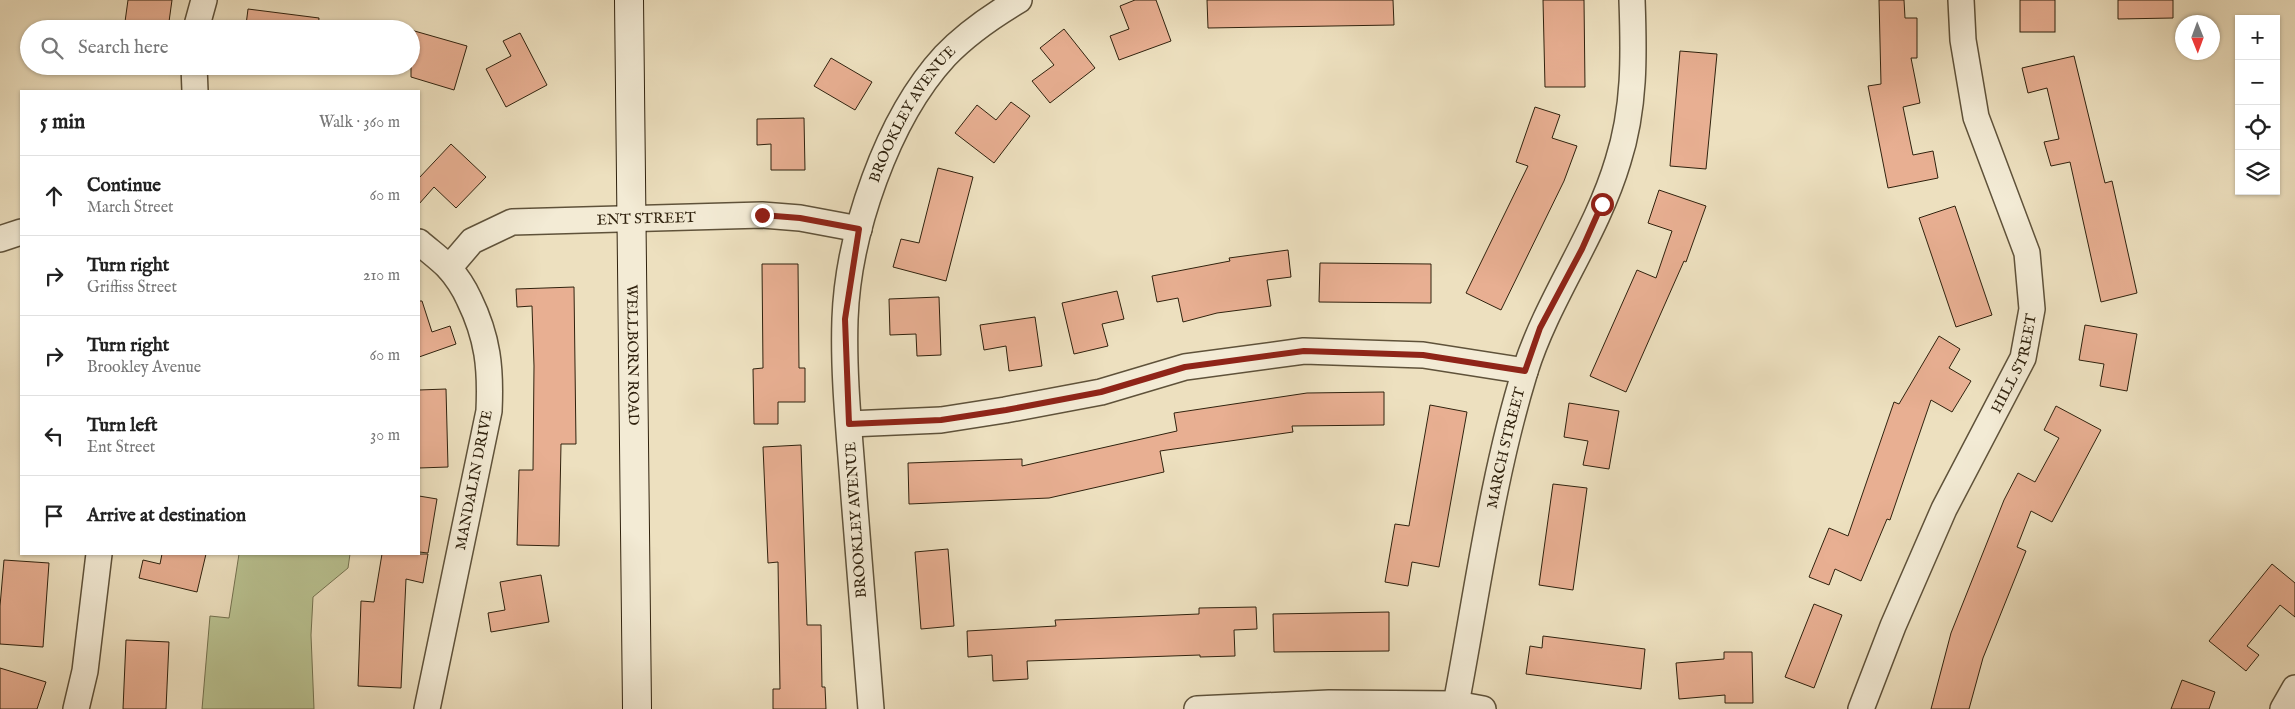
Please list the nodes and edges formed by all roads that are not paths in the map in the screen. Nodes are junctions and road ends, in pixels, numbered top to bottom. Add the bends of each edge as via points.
1 (204, 0) edge
2 (629, 0) edge
3 (1018, 0) edge
4 (1632, 0) edge
5 (1961, 0) edge
6 (198, 20) edge
7 (194, 75) edge
8 (195, 90) edge
9 (633, 218) junction
10 (859, 229) junction
11 (20, 232) edge
12 (0, 239) edge
13 (420, 243) edge
14 (449, 268) junction
15 (1525, 371) junction
16 (849, 424) junction
17 (99, 555) edge
18 (2295, 688) edge
19 (1456, 704) junction
20 (76, 709) edge
21 (427, 709) edge
22 (637, 709) edge
23 (871, 709) edge
24 (1197, 709) edge
25 (1483, 709) edge
26 (1861, 709) edge
27 (2283, 709) edge

1 - 6 street
2 - 9 street, WELLBORN ROAD
3 - 10 street, BROOKLEY AVENUE via 969,34 945,56 925,82 892,137
4 - 15 street, MARCH STREET via 1634,61 1629,118 1618,162 1582,249 1540,328
5 - 26 street, HILL STREET via 1963,40 1976,117 2026,253 2032,309 2024,358 1944,509
7 - 8 street
9 - 10 street, ENT STREET via 762,215
9 - 14 street, ENT STREET via 512,222 472,241
9 - 22 street, WELLBORN ROAD
10 - 16 street, BROOKLEY AVENUE via 845,319
11 - 12 street
13 - 14 street, MANDALIN DRIVE
14 - 21 street, MANDALIN DRIVE via 480,321 491,376 490,411
15 - 16 street via 1423,355 1304,351 1185,367 1101,392 996,412 941,420
15 - 19 street, MARCH STREET via 1497,487
16 - 23 street, BROOKLEY AVENUE
17 - 20 street via 85,670
18 - 27 street
19 - 24 street
19 - 25 street

